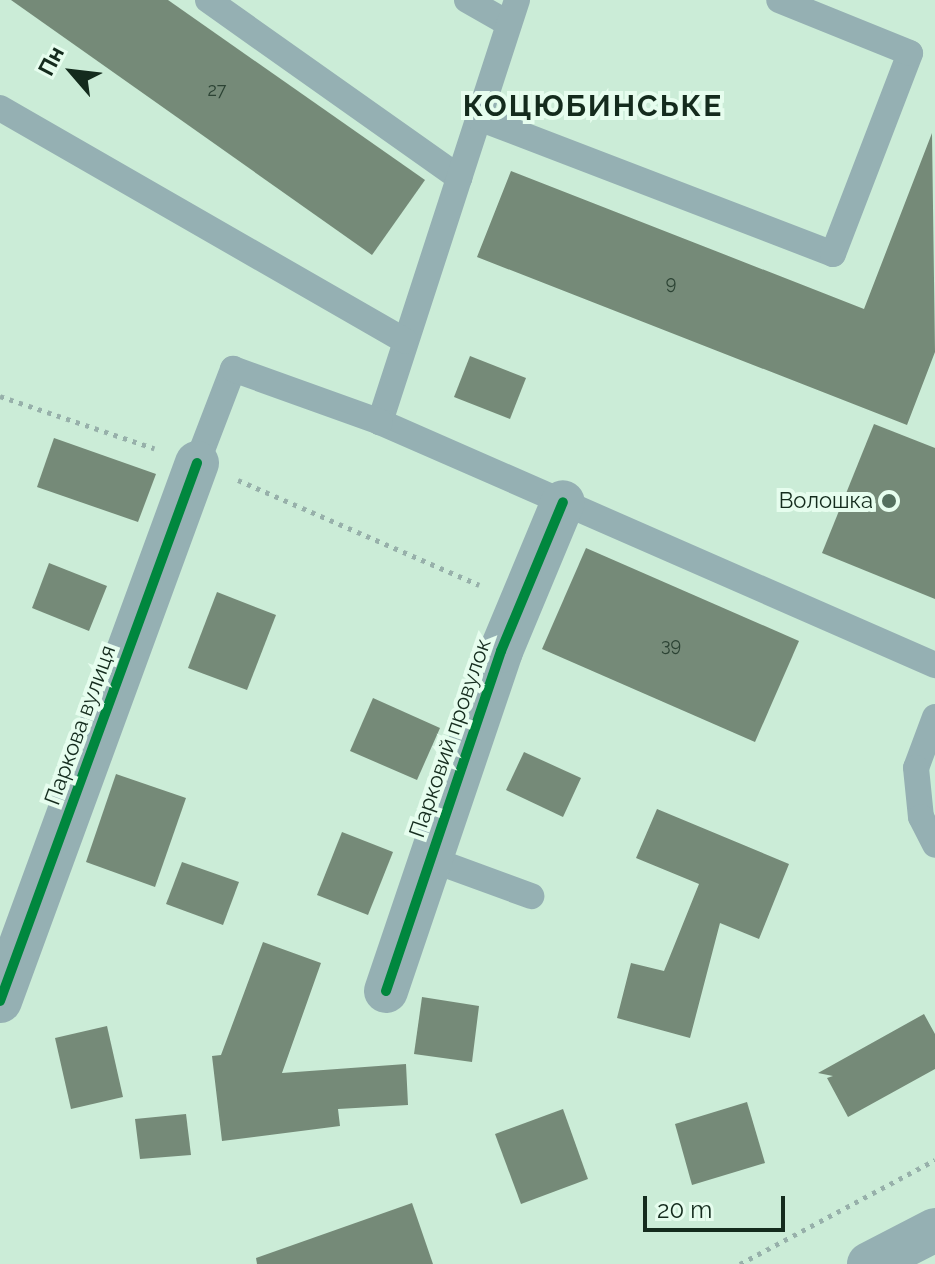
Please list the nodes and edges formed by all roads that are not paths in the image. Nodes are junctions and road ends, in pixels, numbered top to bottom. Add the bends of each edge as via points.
1 (208, 0) edge
2 (467, 0) edge
3 (779, 0) edge
4 (513, 12) edge
5 (0, 108) edge
6 (479, 118) junction
7 (459, 178) junction
8 (405, 341) junction
9 (380, 422) junction
10 (197, 463) joint
11 (563, 502) junction
12 (935, 665) edge
13 (935, 717) edge
14 (935, 845) edge
15 (430, 859) junction
16 (531, 896) dead end
17 (386, 991) dead end
18 (0, 1001) edge
19 (935, 1230) edge
20 (869, 1264) edge

1 - 7 lane
2 - 4 lane
3 - 6 lane via 910,53 833,254
4 - 6 lane
5 - 8 lane
6 - 7 lane
7 - 8 lane
8 - 9 lane
9 - 10 lane via 233,369
9 - 11 lane
10 - 18 street, Паркова вулиця
11 - 12 lane
11 - 15 street, Парковий провулок via 501,651
13 - 14 lane via 916,768 921,817
15 - 16 lane
15 - 17 street, Парковий провулок
19 - 20 street

